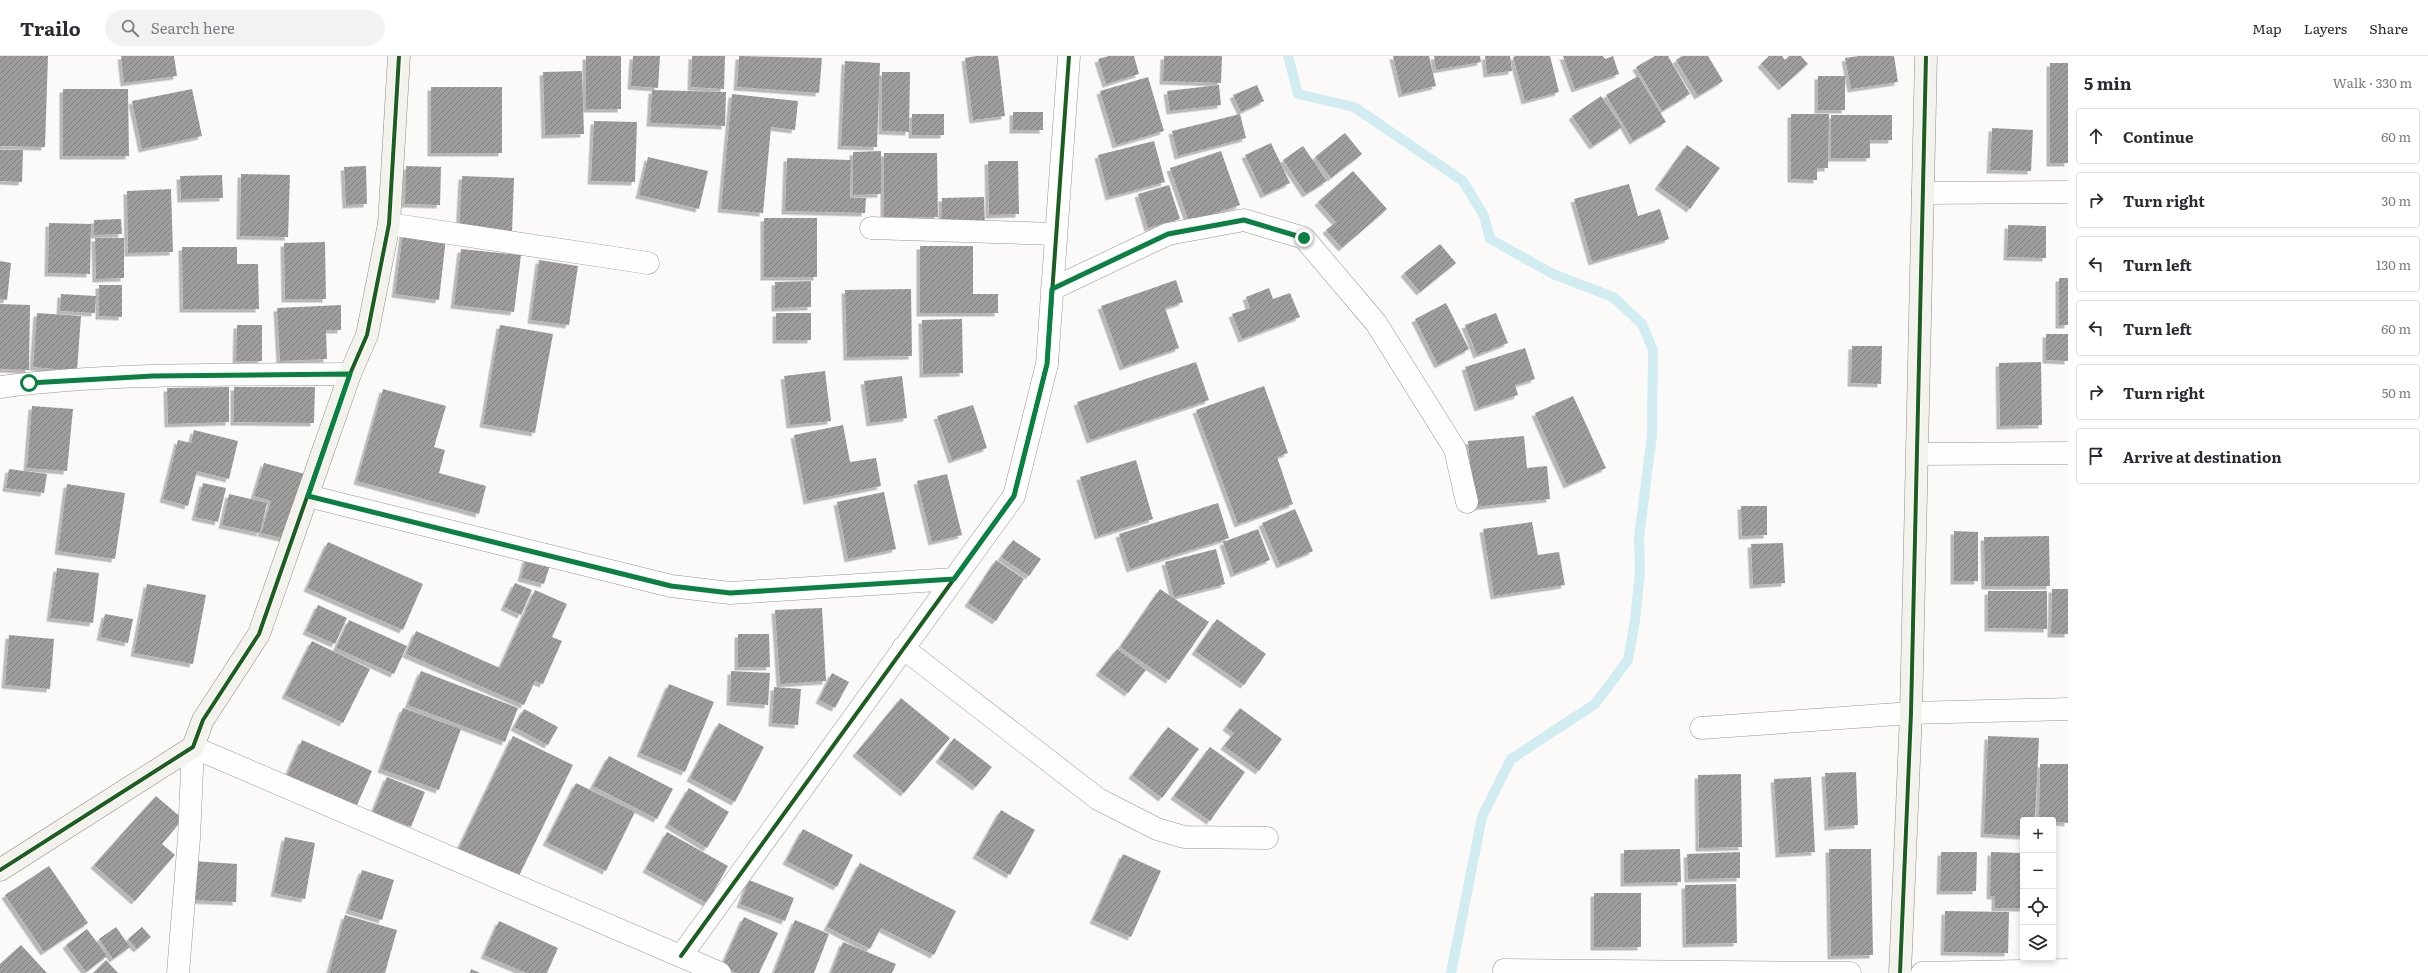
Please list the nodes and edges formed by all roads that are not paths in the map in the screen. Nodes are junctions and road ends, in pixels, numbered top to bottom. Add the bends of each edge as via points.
1 (399, 56) edge
2 (1069, 56) edge
3 (1926, 56) edge
4 (2068, 192) edge
5 (1924, 193) junction
6 (389, 224) junction
7 (871, 228) dead end
8 (1055, 234) junction
9 (648, 263) dead end
10 (1052, 289) junction
11 (350, 374) junction
12 (0, 387) edge
13 (2068, 453) edge
14 (1918, 454) junction
15 (308, 496) junction
16 (1467, 502) dead end
17 (954, 579) junction
18 (903, 648) junction
19 (2068, 710) edge
20 (1911, 714) junction
21 (1701, 728) dead end
22 (193, 747) junction
23 (1267, 838) dead end
24 (0, 870) edge
25 (681, 956) junction
26 (1504, 970) dead end
27 (2068, 970) edge
28 (178, 973) edge
29 (720, 973) edge
30 (1850, 973) edge
31 (1900, 973) edge
32 (1922, 973) edge

1 - 6 street
2 - 8 street
3 - 5 street
4 - 5 street
5 - 14 street
6 - 9 street
6 - 11 street via 367,335
7 - 8 street
8 - 10 street
10 - 16 street via 1168,234 1244,220 1304,238 1376,323 1455,449
10 - 17 street via 1047,364 1014,496
11 - 12 street via 153,376
11 - 15 street
13 - 14 street
14 - 20 street
15 - 17 street via 671,586 730,593
15 - 22 street via 259,634 203,720
17 - 18 street
18 - 23 street via 1098,799 1157,829 1184,837
18 - 25 street
19 - 20 street
20 - 21 street
20 - 31 street
22 - 24 street
22 - 25 street
22 - 28 street via 189,838
25 - 29 street
26 - 30 street
27 - 32 street

